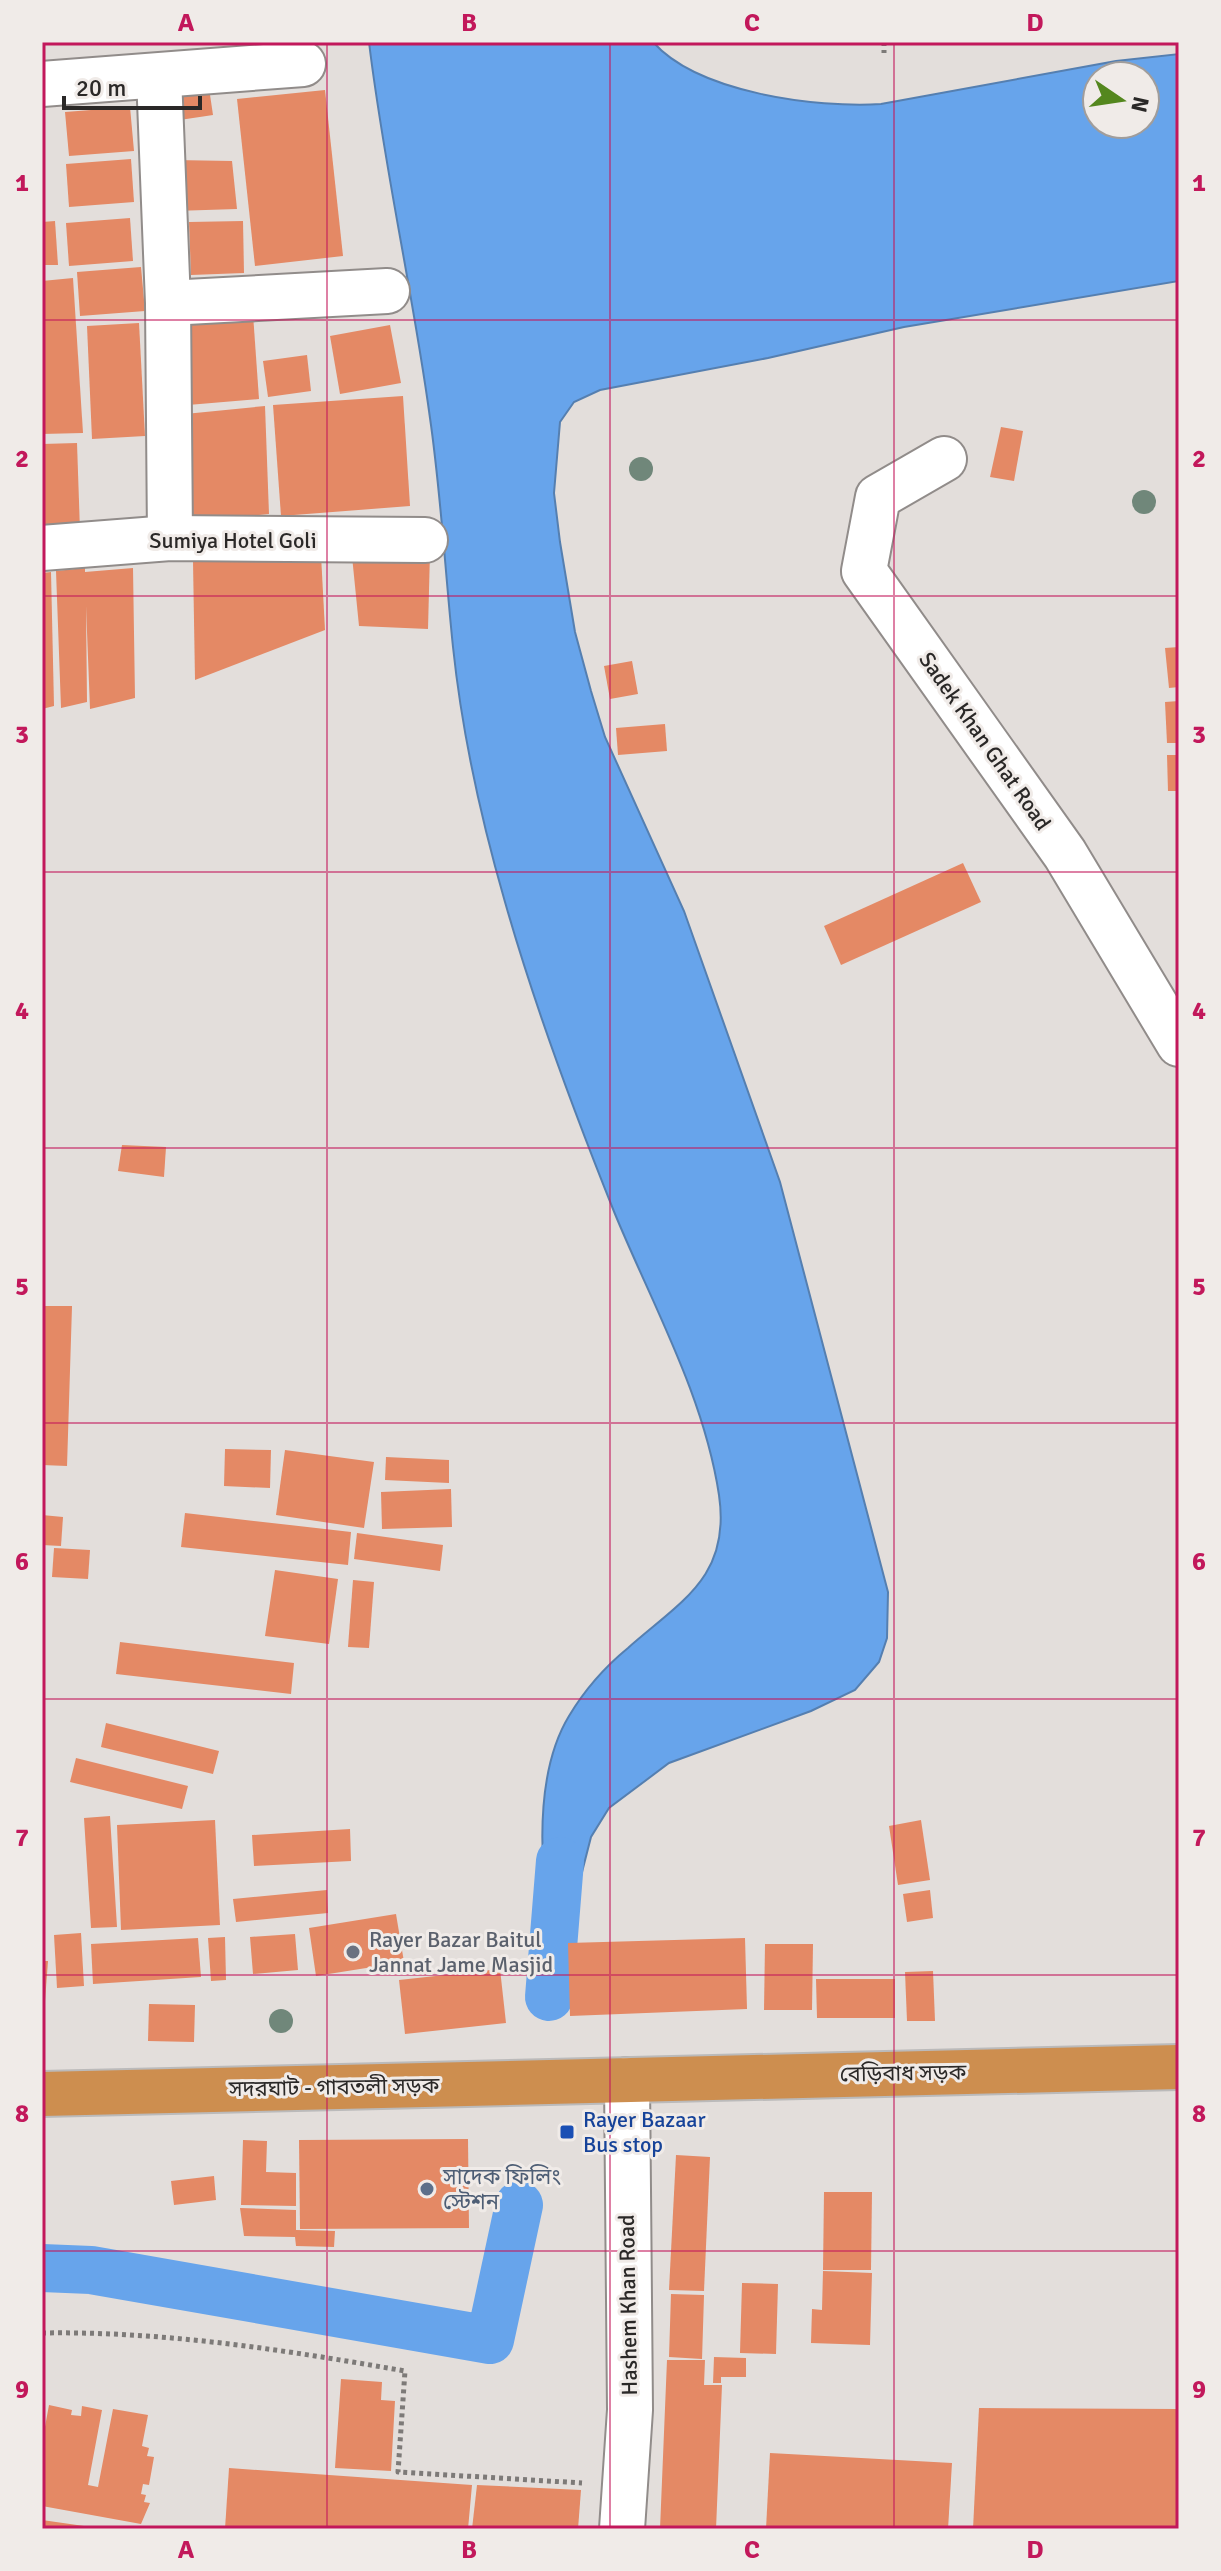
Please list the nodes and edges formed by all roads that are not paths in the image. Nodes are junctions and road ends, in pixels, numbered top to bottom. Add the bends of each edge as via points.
1 (303, 64) dead end
2 (159, 76) junction
3 (42, 84) edge
4 (387, 291) dead end
5 (168, 303) junction
6 (944, 459) dead end
7 (170, 538) junction
8 (425, 540) dead end
9 (42, 548) edge
10 (1179, 1044) edge
11 (1179, 2067) edge
12 (627, 2080) junction
13 (42, 2094) edge
14 (622, 2529) edge

1 - 2 street
2 - 3 street
2 - 5 street
4 - 5 street
5 - 7 street
6 - 10 street, Sadek Khan Ghat Road via 878,497 864,571 1065,854
7 - 8 street, Sumiya Hotel Goli
7 - 9 street, Sumiya Hotel Goli
11 - 12 highway, বেড়িবাধ সড়ক
12 - 13 highway, সদরঘাট - গাবতলী সড়ক
12 - 14 street, Hashem Khan Road via 630,2410

